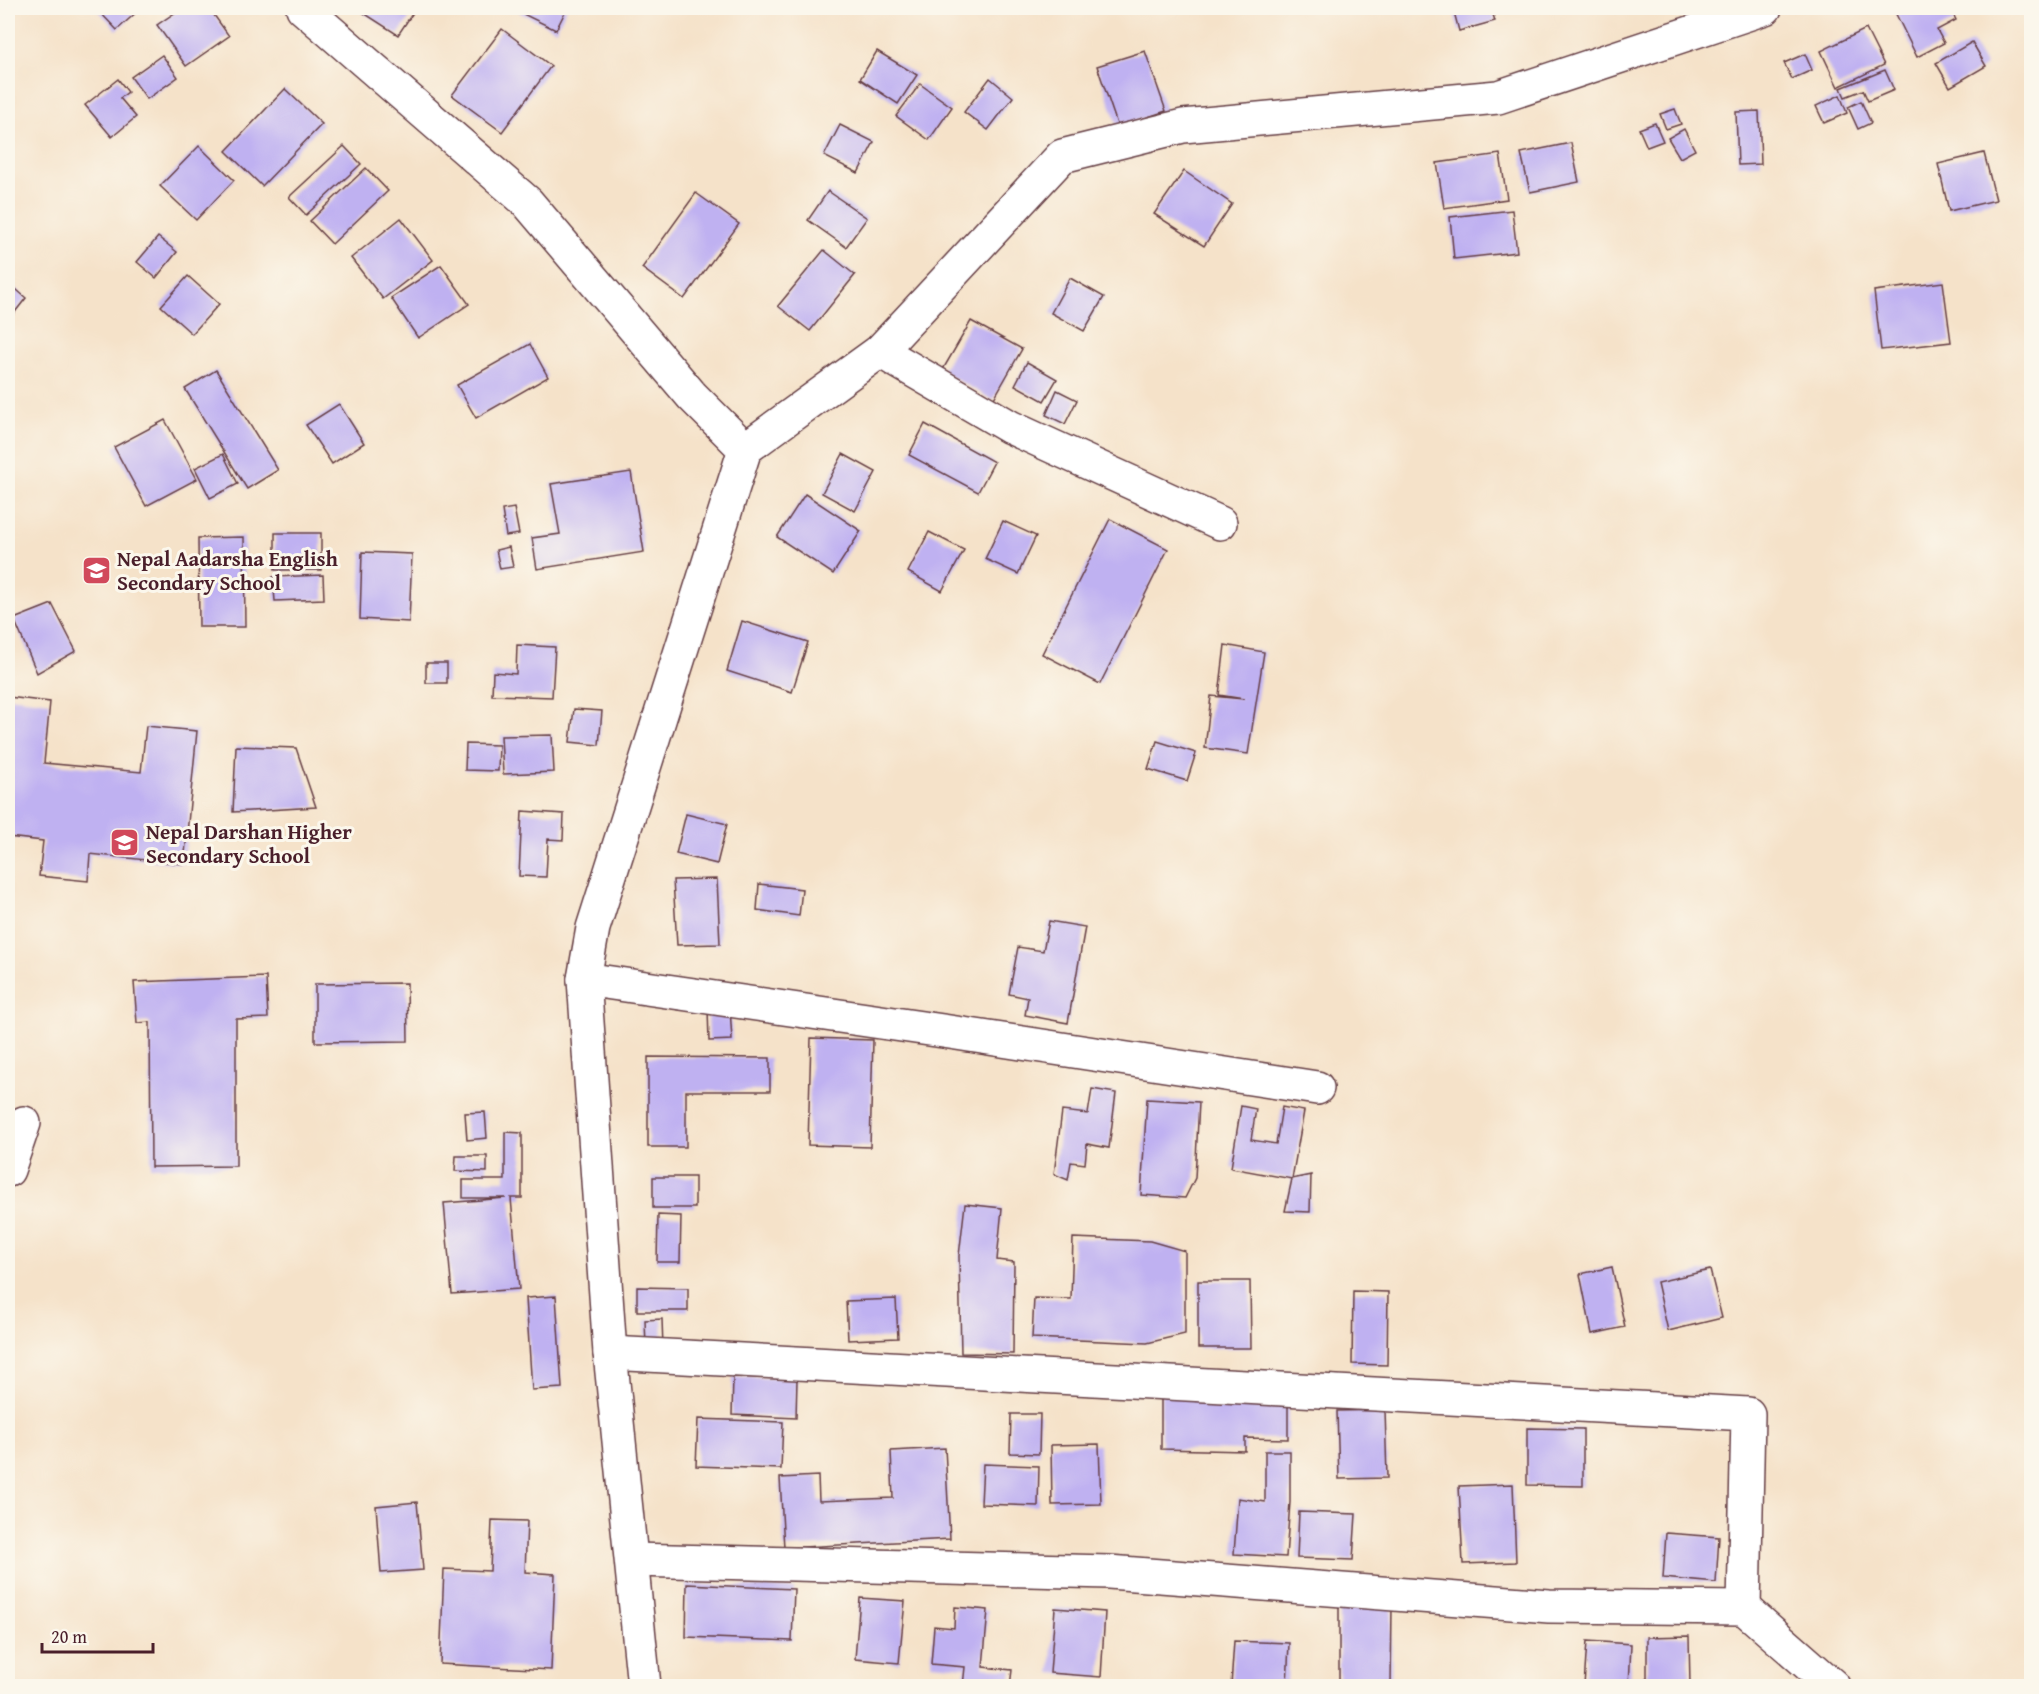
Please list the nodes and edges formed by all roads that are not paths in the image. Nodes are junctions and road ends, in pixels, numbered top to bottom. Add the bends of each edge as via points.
1 (1765, 8) edge
2 (320, 14) edge
3 (880, 351) junction
4 (745, 449) junction
5 (1220, 524) dead end
6 (584, 979) junction
7 (1317, 1088) dead end
8 (24, 1122) dead end
9 (8, 1170) edge
10 (610, 1353) junction
11 (632, 1560) junction
12 (1744, 1608) junction
13 (644, 1686) edge
14 (1833, 1686) edge

1 - 3 street via 1498,97 1183,126 1062,156
2 - 4 street via 527,202 692,396
3 - 4 street
3 - 5 street via 1010,427
4 - 6 street via 593,928
6 - 7 street
6 - 10 street
8 - 9 street
10 - 11 street
10 - 12 street via 1748,1414
11 - 12 street via 1109,1572 1549,1606
11 - 13 street
12 - 14 street

